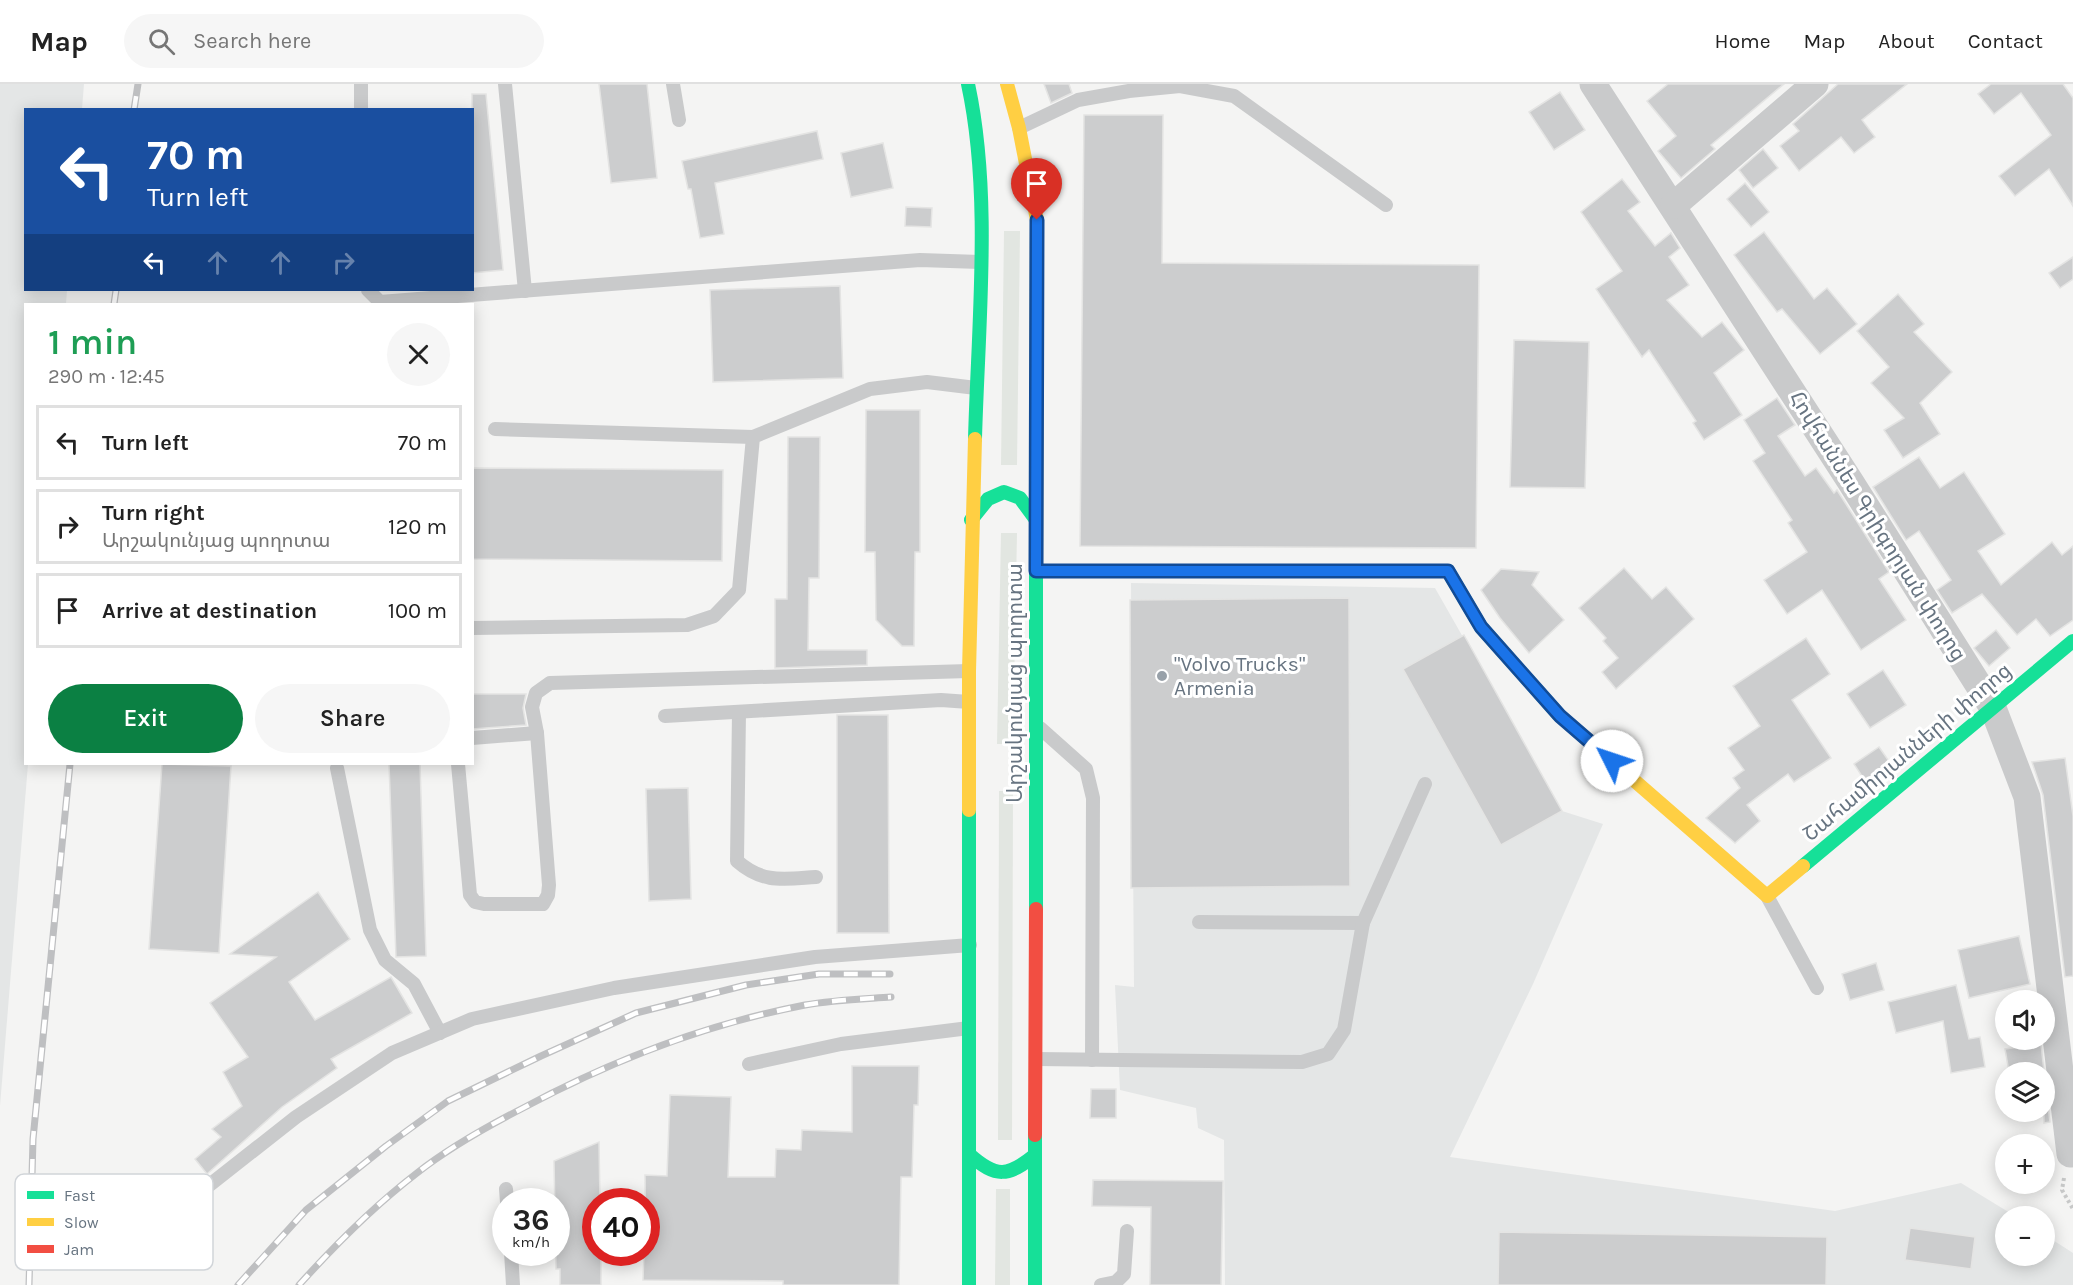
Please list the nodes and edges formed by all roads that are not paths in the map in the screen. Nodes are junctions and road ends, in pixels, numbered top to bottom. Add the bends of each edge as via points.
1 (361, 84) edge
2 (504, 84) edge
3 (673, 84) edge
4 (968, 84) edge
5 (1007, 84) edge
6 (1593, 84) edge
7 (1815, 84) edge
8 (361, 108) edge
9 (679, 120) dead end
10 (1019, 128) junction
11 (991, 203) dead end
12 (1018, 203) dead end
13 (1386, 205) dead end
14 (1674, 205) junction
15 (981, 216) junction
16 (1037, 220) junction
17 (980, 262) junction
18 (369, 291) edge
19 (525, 291) junction
20 (976, 388) junction
21 (495, 429) dead end
22 (753, 437) junction
23 (971, 520) junction
24 (1036, 520) junction
25 (1036, 571) junction
26 (474, 628) edge
27 (2073, 641) edge
28 (969, 671) junction
29 (969, 702) junction
30 (1993, 708) junction
31 (739, 712) junction
32 (665, 716) dead end
33 (1036, 725) junction
34 (537, 733) junction
35 (474, 738) edge
36 (458, 765) edge
37 (338, 768) dead end
38 (1425, 784) dead end
39 (816, 877) dead end
40 (1767, 896) junction
41 (1198, 922) dead end
42 (1363, 923) junction
43 (970, 945) junction
44 (1817, 988) dead end
45 (970, 1028) junction
46 (440, 1033) junction
47 (1035, 1059) junction
48 (1092, 1060) junction
49 (749, 1064) dead end
50 (2070, 1154) road end
51 (970, 1155) junction
52 (1035, 1155) junction
53 (213, 1181) edge
54 (1127, 1231) dead end
55 (512, 1266) edge
56 (513, 1285) edge
57 (969, 1285) edge
58 (1035, 1285) edge
59 (1101, 1285) edge

1 - 8 lane
2 - 19 lane
3 - 9 lane
4 - 15 main road via 976,121
5 - 10 main road, Արշակունյաց պողոտա
6 - 14 street, Հովհաննես Գրիգորյան փողոց
7 - 14 street
10 - 13 lane via 1078,100 1129,91 1180,86 1234,96
10 - 16 main road, Արշակունյաց պողոտա
11 - 15 main road
12 - 16 main road
14 - 30 street, Հովհաննես Գրիգորյան փողոց
15 - 17 main road
16 - 24 main road, Արշակունյաց պողոտա
17 - 19 lane via 920,260
17 - 20 main road
18 - 19 lane via 380,302
20 - 22 lane via 927,382 870,389
20 - 23 main road
21 - 22 lane
22 - 26 lane via 739,590 714,616 687,625
23 - 24 main road via 993,494 1004,492 1025,501
23 - 28 main road
24 - 25 main road, Արշակունյաց պողոտա
25 - 33 main road, Արշակունյաց պողոտա
25 - 40 main road via 1448,571 1481,627 1560,716
27 - 30 main road, Շահամիրյանների փողոց
28 - 29 main road
28 - 34 lane via 550,683 536,693 532,707
29 - 31 lane via 941,700
29 - 43 main road
30 - 40 main road, Շահամիրյանների փողոց
30 - 50 street, Հովհաննես Գրիգորյան փողոց via 2027,797
31 - 32 lane
31 - 39 lane via 737,861 752,873 777,880
33 - 47 main road, Արշակունյաց պողոտա
33 - 48 lane via 1086,769 1093,798
34 - 35 lane
34 - 36 lane via 549,885 543,904 484,904 475,902 470,895
37 - 46 lane via 370,930 385,960 414,984
38 - 42 lane
40 - 44 lane
41 - 42 lane
42 - 48 lane via 1344,1030 1328,1054 1302,1062
43 - 45 main road
43 - 46 lane via 815,957 614,988 472,1019
45 - 49 lane via 841,1044
45 - 51 main road
46 - 53 lane via 392,1053 296,1117
47 - 48 lane
47 - 52 main road, Արշակունյաց պողոտա
51 - 52 main road via 985,1169 1002,1174 1020,1168
51 - 57 main road
52 - 58 main road, Արշակունյաց պողոտա
54 - 59 lane via 1124,1274 1116,1282
55 - 56 lane

